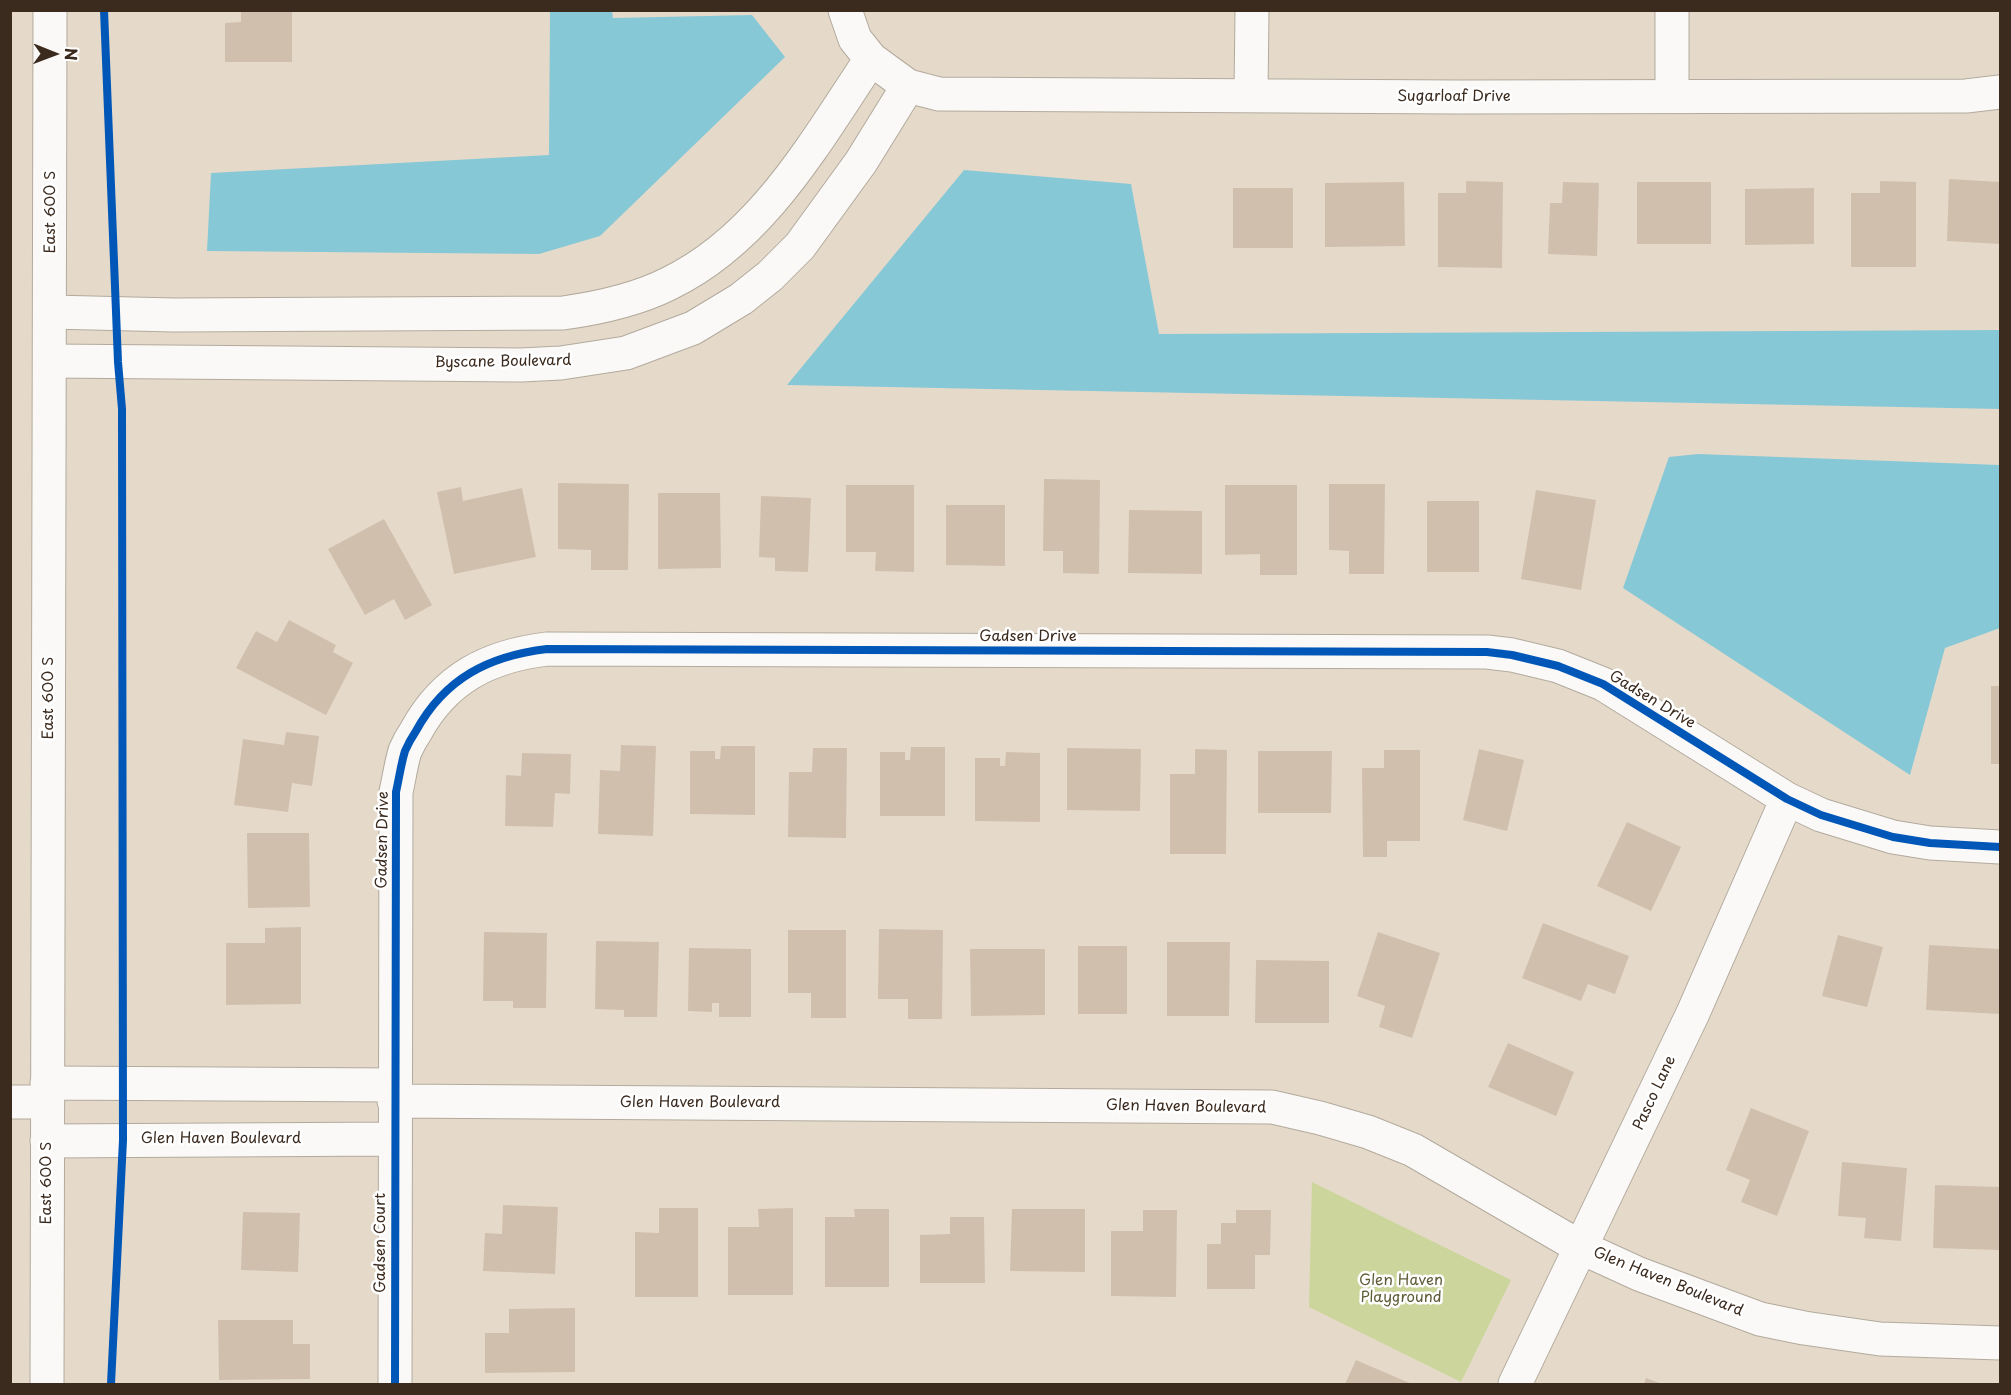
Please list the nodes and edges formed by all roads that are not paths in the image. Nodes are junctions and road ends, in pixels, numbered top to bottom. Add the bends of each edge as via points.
1 (50, 10) edge
2 (845, 10) edge
3 (1252, 10) edge
4 (1672, 10) edge
5 (870, 59) junction
6 (908, 86) junction
7 (2001, 92) edge
8 (1672, 95) junction
9 (1251, 96) junction
10 (51, 312) junction
11 (51, 361) junction
12 (1787, 799) junction
13 (2001, 847) edge
14 (47, 1092) junction
15 (395, 1093) junction
16 (10, 1102) edge
17 (394, 1138) junction
18 (47, 1141) junction
19 (1580, 1247) junction
20 (2001, 1342) edge
21 (47, 1384) edge
22 (395, 1384) edge
23 (1515, 1384) edge

1 - 10 street, East 600 S
2 - 5 street via 855,39
3 - 9 street
4 - 8 street
5 - 6 street
5 - 10 street via 785,183 748,228 706,263 667,285 605,306 551,313
6 - 9 street, Sugarloaf Drive via 939,94
6 - 11 street, Byscane Boulevard via 828,210 770,276 693,328 626,353 521,365
7 - 8 street, Sugarloaf Drive via 1966,96
8 - 9 street, Sugarloaf Drive
10 - 11 street, East 600 S
11 - 14 street, East 600 S
12 - 13 street, Gadsen Drive via 1893,837
12 - 15 street, Gadsen Drive via 1603,684 1558,666 1512,655 571,649 519,652 467,674 444,692 426,713 405,750 396,792
12 - 19 street, Pasco Lane via 1693,1013
14 - 15 street, Glen Haven Boulevard
14 - 16 street, Glen Haven Boulevard
14 - 18 street, East 600 S
15 - 17 street, Gadsen Court
15 - 19 street, Glen Haven Boulevard via 1272,1107 1368,1132 1413,1150
17 - 18 street, Glen Haven Boulevard
17 - 22 street, Gadsen Court
18 - 21 street, East 600 S
19 - 20 street, Glen Haven Boulevard via 1639,1274 1760,1319 1880,1339
19 - 23 street, Pasco Lane

